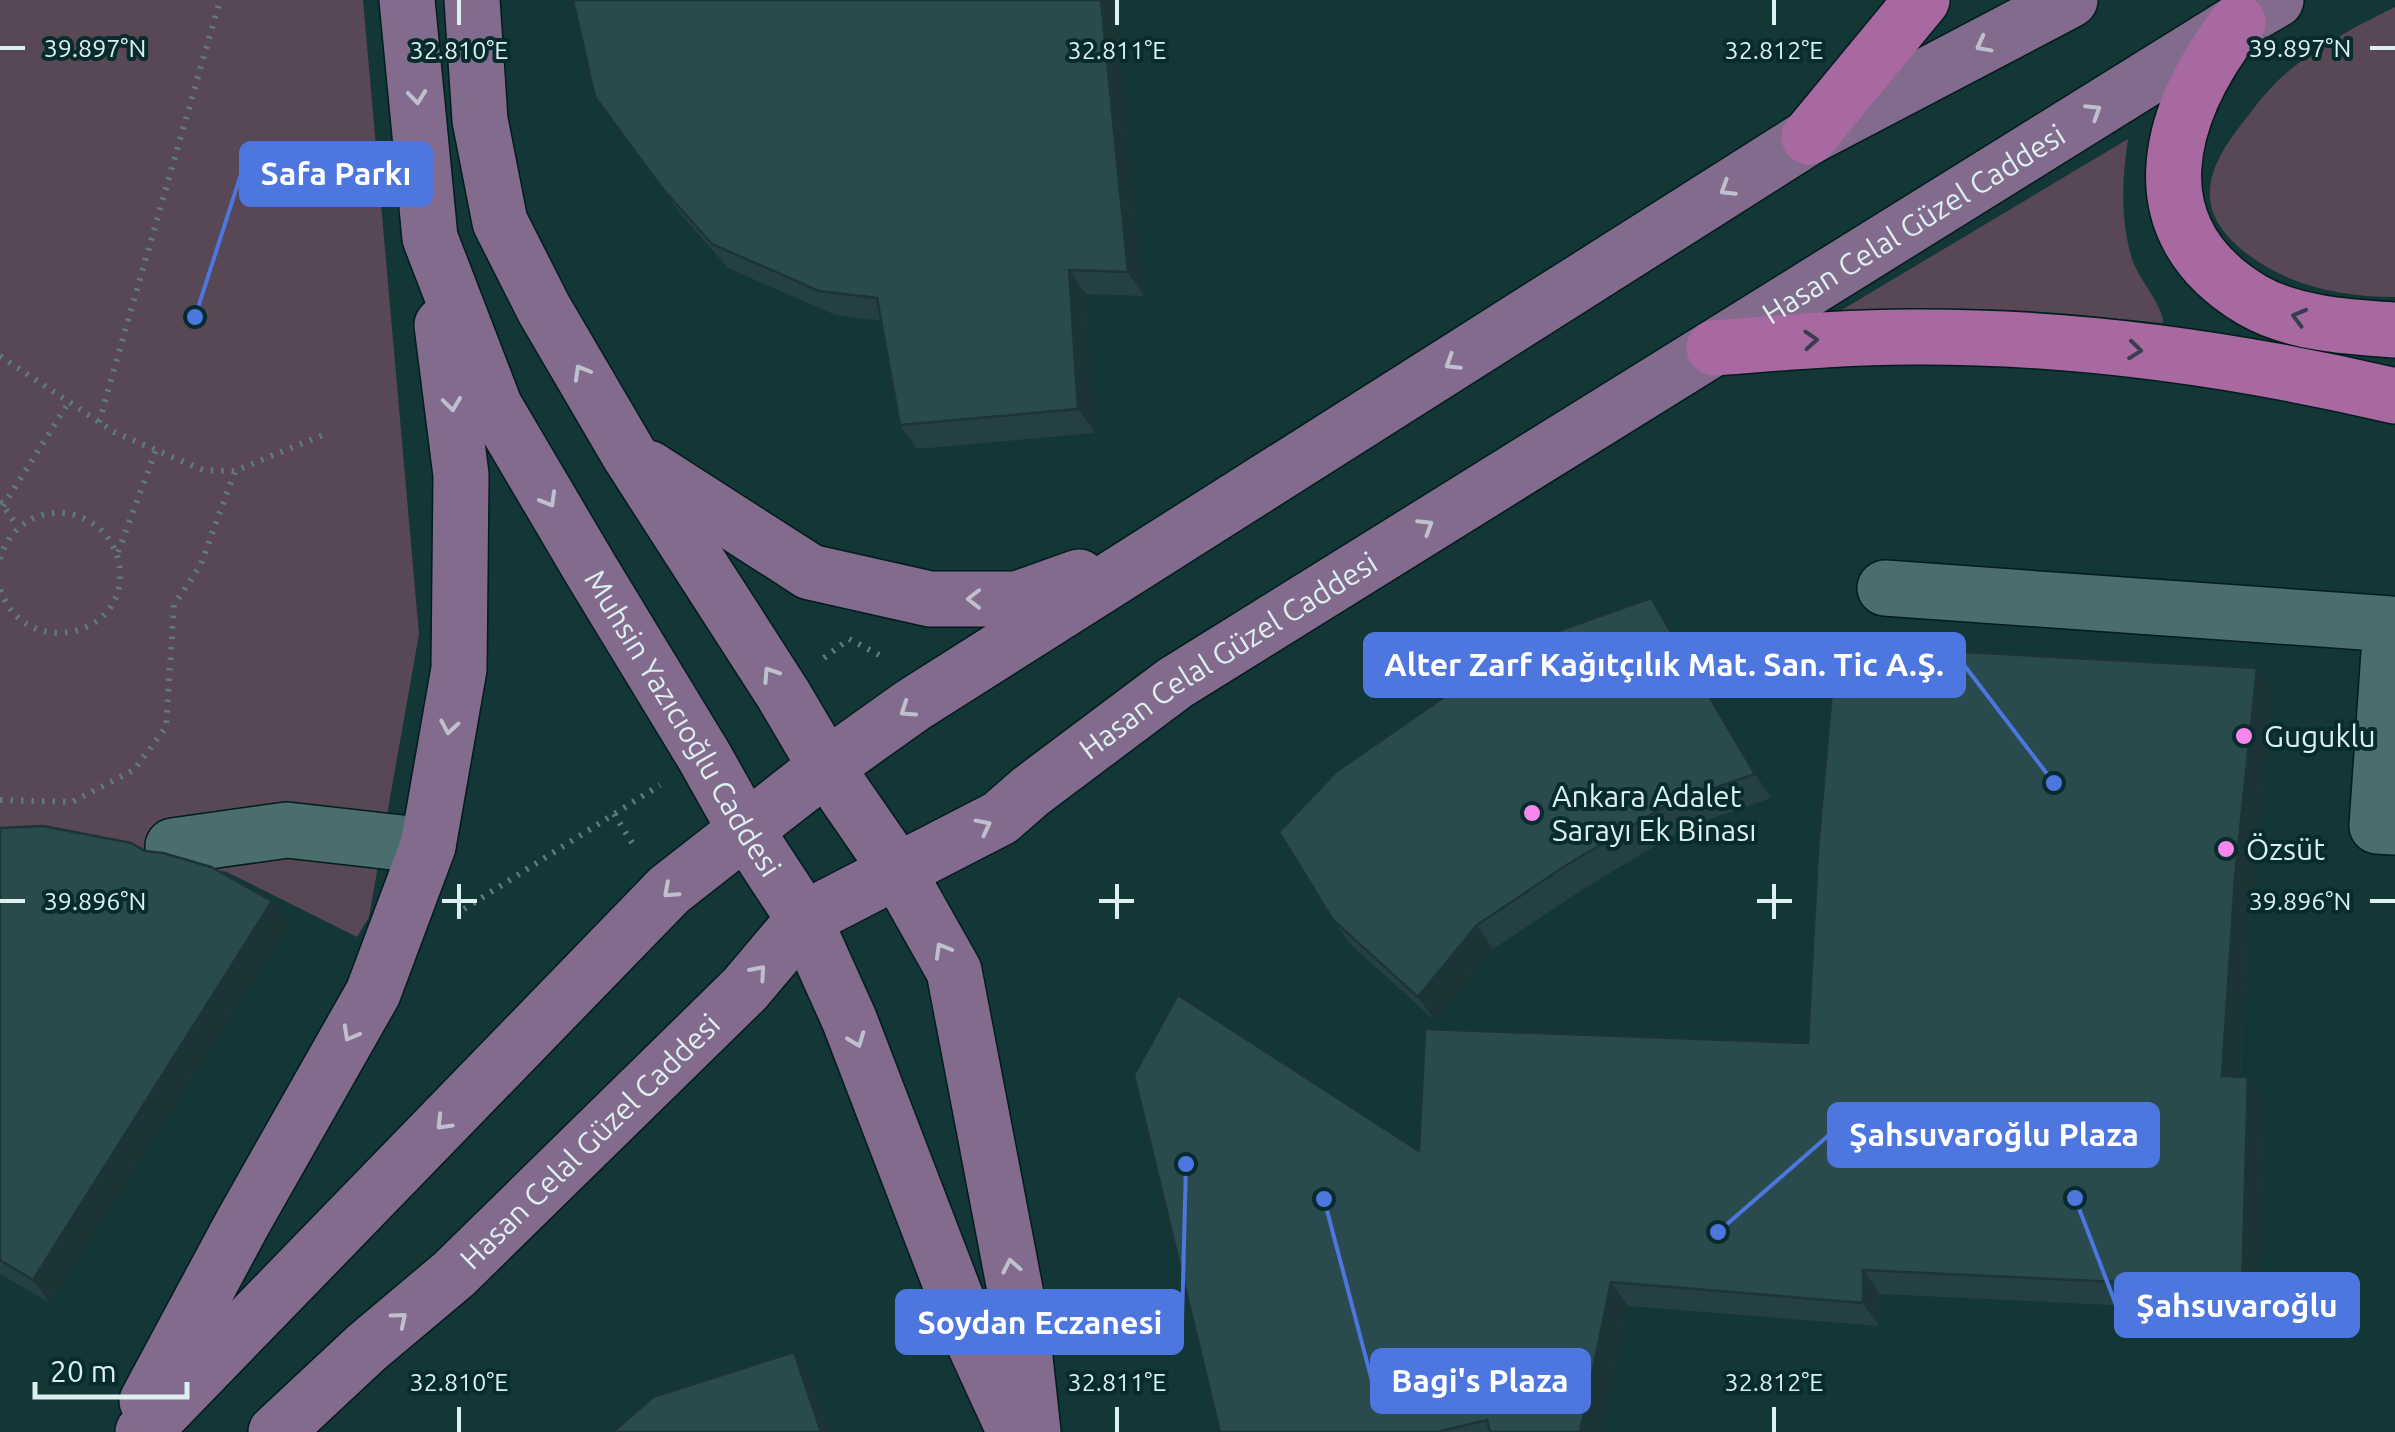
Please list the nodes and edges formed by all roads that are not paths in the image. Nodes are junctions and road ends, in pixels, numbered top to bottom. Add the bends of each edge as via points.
1 (407, 0) edge
2 (472, 0) edge
3 (1922, 0) edge
4 (2070, 0) edge
5 (2257, 11) edge
6 (1809, 137) junction
7 (430, 238) junction
8 (2395, 330) edge
9 (1714, 348) junction
10 (2395, 396) edge
11 (630, 456) junction
12 (1167, 545) junction
13 (1884, 588) dead end
14 (826, 767) junction
15 (2395, 827) edge
16 (745, 829) junction
17 (173, 846) dead end
18 (428, 846) junction
19 (896, 870) junction
20 (804, 918) junction
21 (131, 1432) edge
22 (144, 1432) edge
23 (276, 1432) edge
24 (1015, 1432) edge
25 (1033, 1432) edge

1 -> 7 main road, Muhsin Yazıcıoğlu Caddesi
11 -> 2 main road via 500,222 480,120
3 - 6 highway
4 -> 6 main road
8 -> 5 highway via 2343,327 2254,302 2202,258 2186,235 2173,180 2186,108 2214,52
9 -> 5 main road, Hasan Celal Güzel Caddesi
6 -> 12 main road
7 -> 16 main road, Muhsin Yazıcıoğlu Caddesi via 495,406
7 -> 18 main road via 461,475 460,669
9 -> 10 highway via 1914,336 2018,340 2238,363
19 -> 9 main road, Hasan Celal Güzel Caddesi via 1000,818 1174,683
12 -> 11 main road via 1018,600 930,600 810,572
14 -> 11 main road
12 -> 14 main road
13 - 15 lane via 2391,624 2377,826
14 - 16 main road
14 - 19 main road
16 - 20 main road, Muhsin Yazıcıoğlu Caddesi
16 -> 22 main road via 669,890
17 - 18 lane via 286,830
18 -> 21 main road via 373,993
19 - 20 main road, Hasan Celal Güzel Caddesi
25 -> 19 main road via 1022,1320 954,971
23 -> 20 main road, Hasan Celal Güzel Caddesi via 454,1274 745,988
20 -> 24 main road, Muhsin Yazıcıoğlu Caddesi

